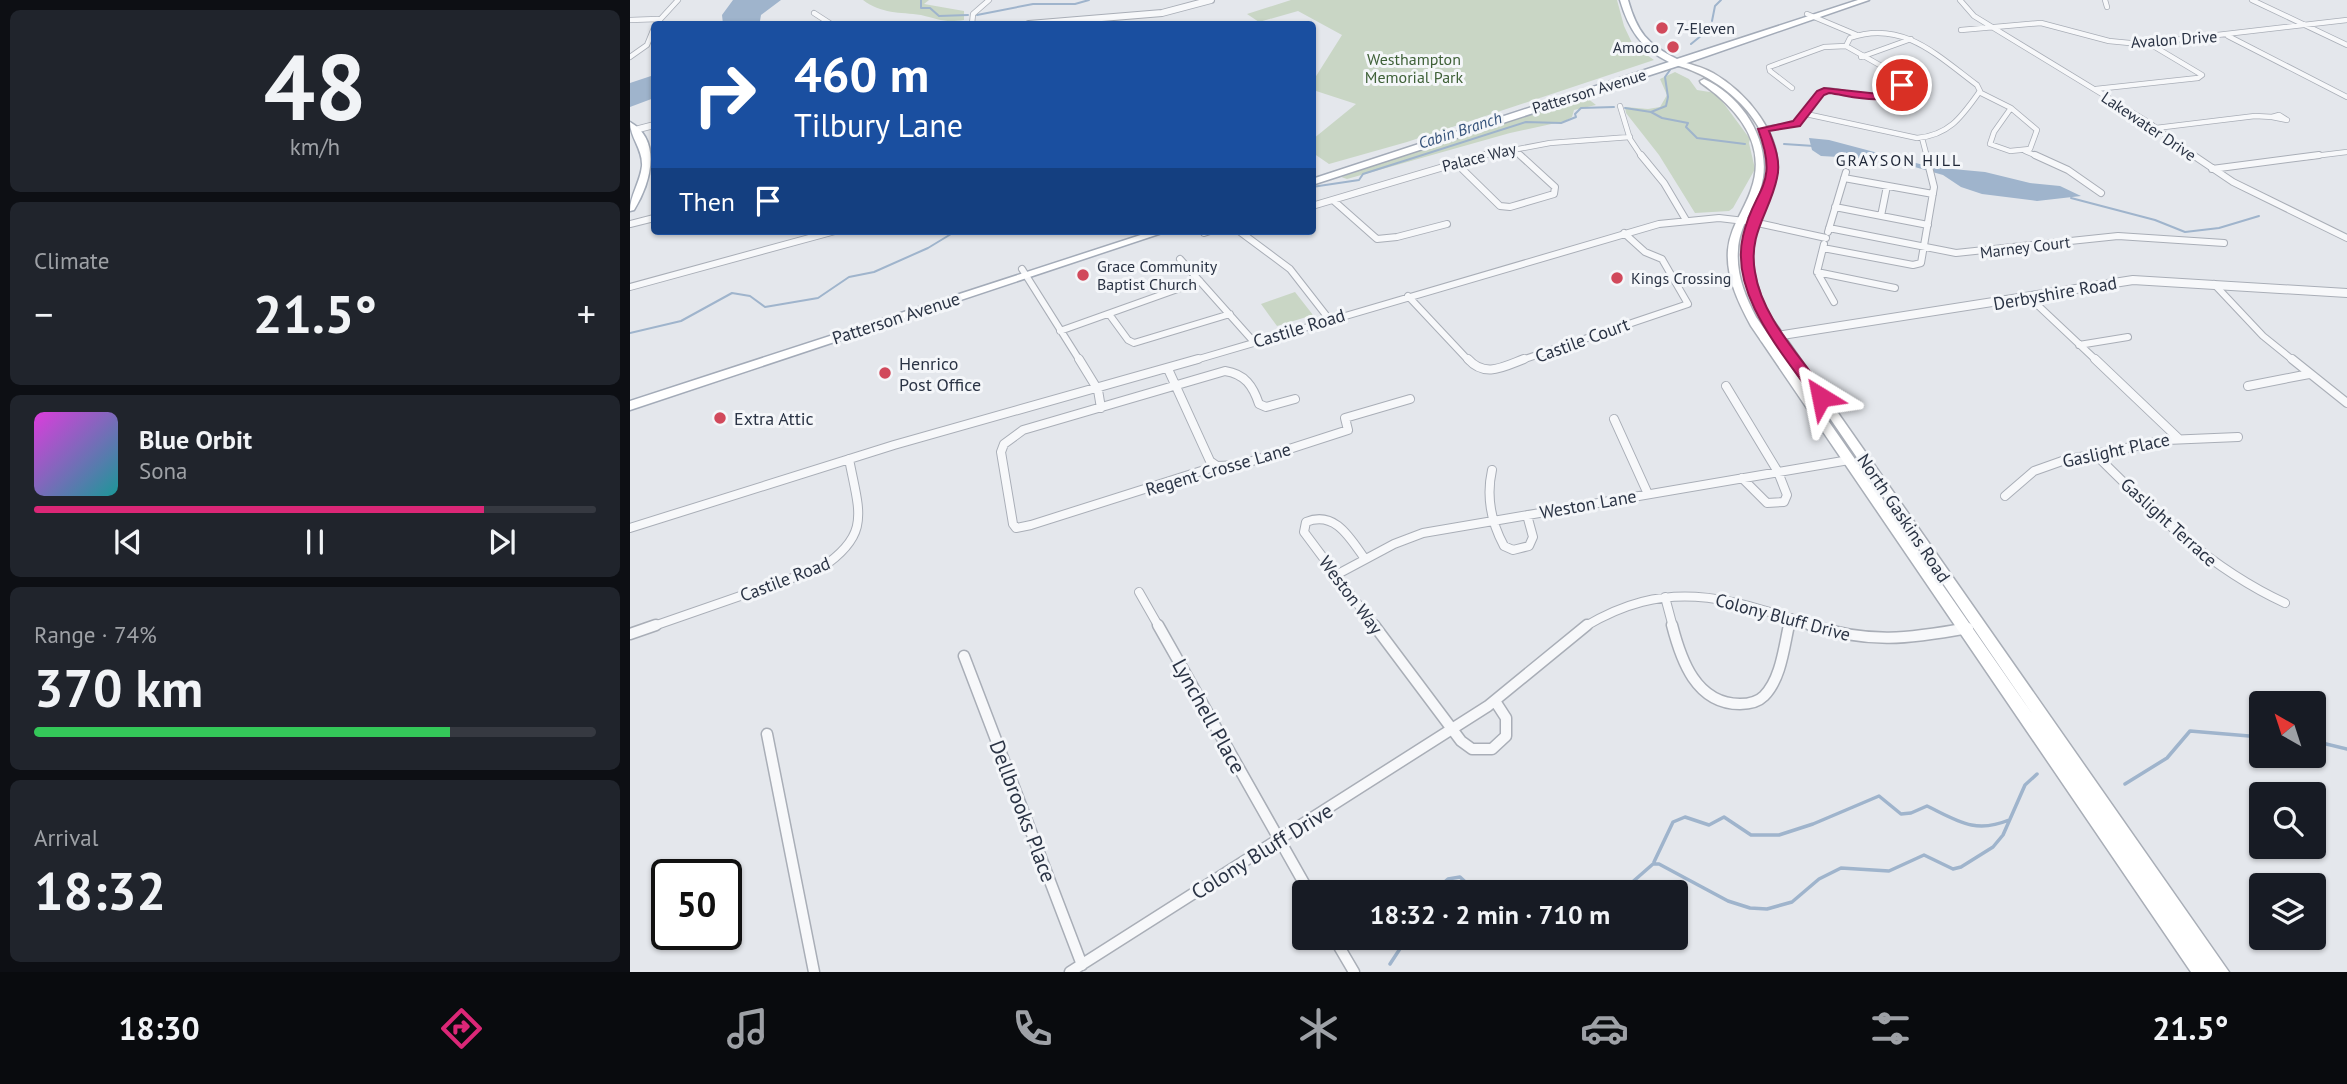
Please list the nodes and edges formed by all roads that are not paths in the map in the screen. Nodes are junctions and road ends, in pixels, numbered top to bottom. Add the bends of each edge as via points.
1 (678, 0) edge
2 (989, 0) edge
3 (1211, 0) edge
4 (1624, 0) edge
5 (1850, 0) edge
6 (1865, 0) edge
7 (1960, 0) edge
8 (2105, 0) edge
9 (2252, 0) edge
10 (2107, 7) dead end
11 (814, 13) dead end
12 (1810, 15) junction
13 (630, 20) edge
14 (2347, 20) edge
15 (659, 21) edge
16 (826, 21) edge
17 (972, 21) edge
18 (1078, 21) edge
19 (651, 23) edge
20 (2306, 25) junction
21 (1992, 26) junction
22 (1961, 30) dead end
23 (1857, 35) junction
24 (2226, 35) junction
25 (651, 36) edge
26 (1911, 39) junction
27 (2150, 44) junction
28 (2347, 45) edge
29 (1846, 46) junction
30 (630, 57) edge
31 (1861, 57) junction
32 (1674, 61) junction
33 (1792, 88) dead end
34 (2096, 89) junction
35 (1979, 92) junction
36 (2347, 97) edge
37 (1620, 106) dead end
38 (2012, 107) junction
39 (1806, 114) junction
40 (2273, 117) dead end
41 (651, 125) edge
42 (633, 128) edge
43 (2156, 128) junction
44 (1763, 129) junction
45 (1630, 137) junction
46 (1923, 138) junction
47 (1512, 148) junction
48 (2025, 151) junction
49 (2347, 152) edge
50 (1455, 162) junction
51 (2213, 169) junction
52 (1316, 173) edge
53 (1316, 181) edge
54 (1887, 186) junction
55 (1933, 194) junction
56 (2101, 194) dead end
57 (1334, 201) junction
58 (1316, 205) edge
59 (1835, 207) junction
60 (630, 208) edge
61 (1881, 216) junction
62 (651, 219) edge
63 (1686, 220) junction
64 (1740, 220) junction
65 (1753, 222) junction
66 (630, 224) edge
67 (1447, 224) dead end
68 (1928, 225) junction
69 (1829, 228) junction
70 (1625, 233) junction
71 (820, 235) edge
72 (1128, 235) edge
73 (1149, 235) edge
74 (1244, 235) edge
75 (1826, 238) junction
76 (2347, 238) edge
77 (2224, 243) dead end
78 (1924, 247) junction
79 (1823, 248) junction
80 (1180, 259) dead end
81 (1024, 272) junction
82 (1817, 272) junction
83 (1200, 281) junction
84 (2214, 284) junction
85 (630, 287) edge
86 (1895, 288) dead end
87 (2347, 293) edge
88 (1408, 296) junction
89 (2030, 298) junction
90 (1834, 302) dead end
91 (1109, 314) junction
92 (1230, 314) junction
93 (1329, 319) junction
94 (1060, 331) junction
95 (1771, 336) junction
96 (2128, 337) dead end
97 (1254, 342) junction
98 (2079, 345) junction
99 (1168, 369) junction
100 (2309, 374) junction
101 (1177, 386) junction
102 (1726, 386) dead end
103 (2248, 386) dead end
104 (1098, 390) junction
105 (630, 396) edge
106 (1410, 399) dead end
107 (1295, 400) dead end
108 (2347, 403) edge
109 (630, 406) edge
110 (1101, 408) junction
111 (1614, 419) dead end
112 (2238, 437) dead end
113 (2178, 438) junction
114 (2095, 453) junction
115 (849, 459) junction
116 (1849, 460) junction
117 (1216, 466) junction
118 (1492, 470) dead end
119 (1779, 472) junction
120 (1742, 478) junction
121 (1648, 494) junction
122 (2005, 496) dead end
123 (1527, 515) junction
124 (1493, 521) junction
125 (630, 528) edge
126 (1365, 559) junction
127 (1336, 575) junction
128 (1139, 592) dead end
129 (1665, 597) junction
130 (2285, 603) dead end
131 (1791, 618) junction
132 (1972, 627) junction
133 (630, 634) edge
134 (964, 656) dead end
135 (1495, 701) junction
136 (1453, 729) junction
137 (767, 734) dead end
138 (1279, 840) junction
139 (1302, 880) edge
140 (1341, 950) edge
141 (1082, 965) junction
142 (814, 972) edge
143 (1070, 972) edge
144 (1353, 972) edge
145 (2202, 972) edge
146 (2220, 972) edge

1 - 15 street
2 - 17 street via 973,14
3 - 18 street via 1162,13
4 - 32 main road via 1639,39
5 - 12 main road, Patterson Avenue
6 - 12 main road, Patterson Avenue
7 - 21 street, Lakewater Drive via 1966,10
8 - 10 street
9 - 20 street
11 - 16 street
12 - 23 street
12 - 32 main road, Patterson Avenue
13 - 19 street
14 - 20 street, Avalon Drive
20 - 24 street, Avalon Drive
20 - 28 street
21 - 22 street, Avalon Drive
21 - 27 street, Avalon Drive via 2041,23 2109,41
21 - 34 street, Lakewater Drive
23 - 26 street via 1883,32
23 - 29 street
24 - 27 street, Avalon Drive
24 - 36 street
25 - 30 street via 647,46
26 - 31 street
26 - 35 street via 1977,85
27 - 34 street via 2202,75
29 - 31 street
29 - 33 street via 1824,47 1769,67
31 - 39 street via 1899,78 1902,85 1897,92 1880,97 1828,90 1820,93
32 - 44 main road, North Gaskins Road via 1690,64 1725,85 1747,105
32 - 52 main road, Patterson Avenue
32 - 53 main road, Patterson Avenue
32 - 64 main road, North Gaskins Road via 1726,98 1754,133 1761,156 1760,179
34 - 43 street, Lakewater Drive
35 - 38 street
35 - 46 street via 1944,135
37 - 45 street
38 - 48 street via 2036,130 2030,149
38 - 48 street via 1990,144 2011,152
39 - 44 street via 1796,124
39 - 46 street
40 - 43 street
41 - 42 street
42 - 60 main road via 648,165
43 - 51 street, Lakewater Drive
44 - 65 main road, North Gaskins Road via 1772,152 1772,177
45 - 47 street, Palace Way
45 - 63 street
46 - 55 street
47 - 50 street, Palace Way
47 - 50 street via 1555,187 1554,194 1500,206
48 - 56 street via 2068,170
49 - 51 street
50 - 57 street, Palace Way
51 - 76 street, Lakewater Drive
54 - 55 street
54 - 59 street via 1845,175
54 - 61 street
55 - 68 street
57 - 58 street, Palace Way
57 - 67 street via 1380,240
59 - 61 street
59 - 69 street
61 - 68 street
62 - 66 street
63 - 64 street, Castile Road
63 - 70 street, Castile Road
64 - 65 street, Castile Road
64 - 95 main road, North Gaskins Road via 1733,250 1736,279 1744,302
65 - 75 street, Castile Road
65 - 95 main road, North Gaskins Road via 1747,245 1748,272
68 - 78 street
69 - 75 street
69 - 78 street, Marney Court
70 - 88 street, Castile Road
70 - 88 street, Castile Court via 1644,252 1662,259 1688,300 1686,306 1486,371 1474,366
71 - 85 street
72 - 81 main road, Patterson Avenue
73 - 81 main road, Patterson Avenue
74 - 93 street via 1314,295
75 - 79 street
77 - 78 street, Marney Court via 2118,236 1975,253
78 - 79 street via 1918,265
79 - 82 street
80 - 83 street
81 - 94 street
81 - 105 main road, Patterson Avenue
81 - 109 main road, Patterson Avenue
82 - 86 street
82 - 90 street
83 - 91 street
83 - 92 street
84 - 87 street, Derbyshire Road
84 - 89 street, Derbyshire Road via 2133,280
84 - 100 street via 2242,316
88 - 93 street, Castile Road
89 - 95 street, Derbyshire Road
89 - 98 street
91 - 92 street via 1134,343
91 - 94 street
92 - 97 street
93 - 97 street, Castile Road
94 - 104 street
95 - 116 main road, North Gaskins Road
95 - 132 main road, North Gaskins Road
96 - 98 street
97 - 99 street, Castile Road
98 - 113 street
99 - 101 street
99 - 104 street, Castile Road
100 - 103 street
100 - 108 street
101 - 107 street via 1215,373 1240,372 1259,404 1266,407
101 - 110 street
101 - 117 street
102 - 119 street
104 - 110 street
104 - 115 street, Castile Road
106 - 117 street, Regent Crosse Lane via 1345,418 1348,430 1240,465
110 - 117 street, Regent Crosse Lane via 1023,430 1004,444 1001,452 1016,528
111 - 121 street
112 - 113 street, Gaslight Place
113 - 114 street, Gaslight Place
114 - 122 street, Gaslight Place via 2034,471
114 - 130 street, Gaslight Terrace via 2176,534 2212,563
115 - 125 street, Castile Road
115 - 133 street, Castile Road via 860,527 841,555 821,568
116 - 119 street, Weston Lane
116 - 132 main road, North Gaskins Road
118 - 124 street via 1488,483
119 - 120 street, Weston Lane
119 - 120 street via 1787,495 1784,502 1776,504 1757,496
120 - 121 street, Weston Lane
121 - 123 street, Weston Lane
123 - 124 street, Weston Lane
123 - 124 street via 1533,537 1521,550 1504,546
124 - 126 street, Weston Lane via 1410,537
126 - 127 street, Weston Lane
126 - 127 street, Weston Way via 1335,521 1325,517 1306,522 1304,532
127 - 136 street, Weston Way
128 - 138 street, Lynchell Place
129 - 131 street, Colony Bluff Drive via 1728,599
129 - 131 street via 1692,680 1713,698 1730,704 1752,703 1765,695
129 - 135 street, Colony Bluff Drive via 1631,603 1596,618
131 - 132 street, Colony Bluff Drive via 1843,634 1884,639 1921,638
132 - 145 main road, North Gaskins Road
132 - 146 main road, North Gaskins Road
134 - 141 street, Dellbrooks Place
135 - 136 street, Colony Bluff Drive
135 - 136 street via 1508,724 1498,746 1472,749
136 - 138 street, Colony Bluff Drive
137 - 142 street
138 - 139 street, Lynchell Place
138 - 141 street, Colony Bluff Drive
140 - 144 street
141 - 143 street, Colony Bluff Drive

